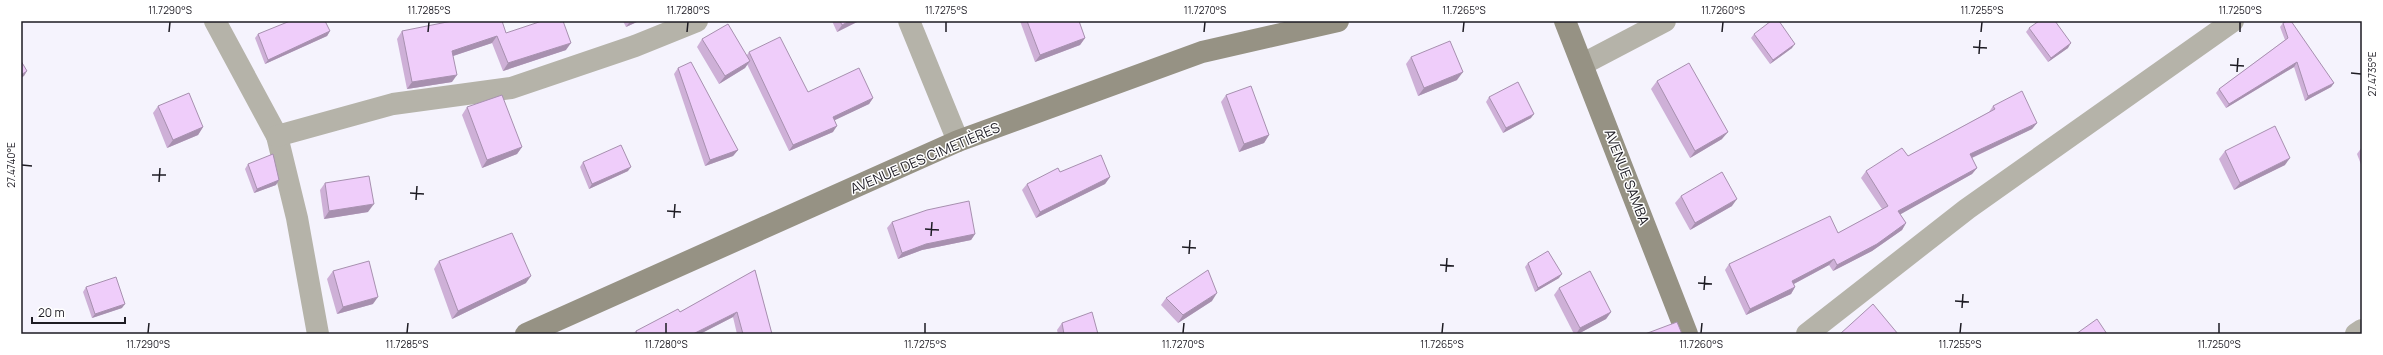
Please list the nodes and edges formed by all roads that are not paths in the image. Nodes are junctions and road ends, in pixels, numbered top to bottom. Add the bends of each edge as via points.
1 (215, 21) edge
2 (697, 21) edge
3 (909, 21) edge
4 (1338, 21) edge
5 (1565, 21) edge
6 (1665, 21) edge
7 (2233, 21) edge
8 (1583, 64) junction
9 (277, 136) junction
10 (958, 141) junction
11 (2362, 330) edge
12 (318, 334) edge
13 (526, 334) edge
14 (1687, 334) edge
15 (1807, 334) edge
16 (2356, 334) edge

1 - 9 street
2 - 9 street via 635,46 511,88 393,104
3 - 10 street
4 - 10 street, AVENUE DES CIMETIÈRES via 1202,52
5 - 8 street, AVENUE SAMBA
6 - 8 street
7 - 15 street via 1967,209
8 - 14 street, AVENUE SAMBA
9 - 12 street
10 - 13 street, AVENUE DES CIMETIÈRES
11 - 16 street

